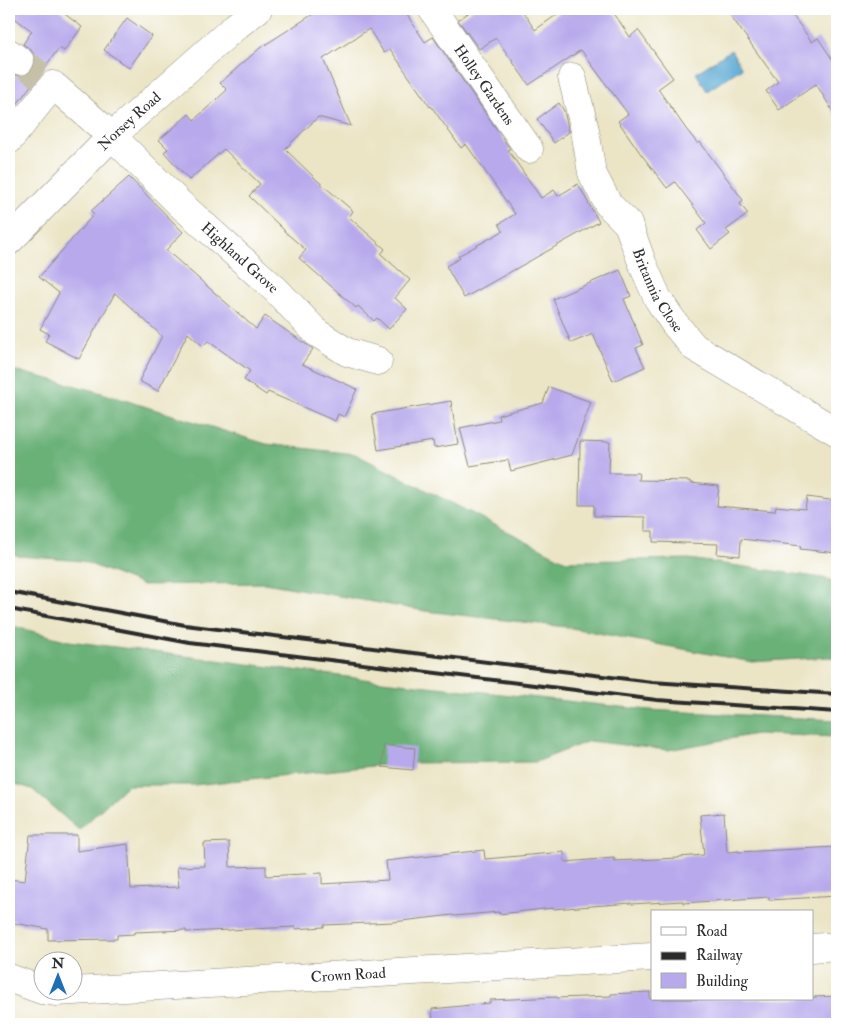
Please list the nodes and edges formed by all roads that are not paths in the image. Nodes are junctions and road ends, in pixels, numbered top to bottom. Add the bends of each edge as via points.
1 (258, 9) edge
2 (436, 15) edge
3 (31, 68) edge
4 (572, 77) dead end
5 (112, 136) junction
6 (9, 140) edge
7 (529, 149) dead end
8 (9, 241) edge
9 (378, 361) dead end
10 (837, 432) edge
11 (837, 946) edge
12 (814, 948) edge
13 (651, 957) edge
14 (9, 978) edge
15 (32, 986) edge
16 (82, 990) edge

1 - 5 street, Norsey Road
2 - 7 street, Holley Gardens
3 - 5 street, Highland Grove
3 - 6 street
4 - 10 street, Britannia Close via 592,173 608,204 628,224 658,299 674,324 694,347
5 - 8 street, Norsey Road
5 - 9 street, Highland Grove via 179,203 276,290 317,333 347,352
11 - 12 street
13 - 16 street, Crown Road
14 - 15 street, Crown Road

